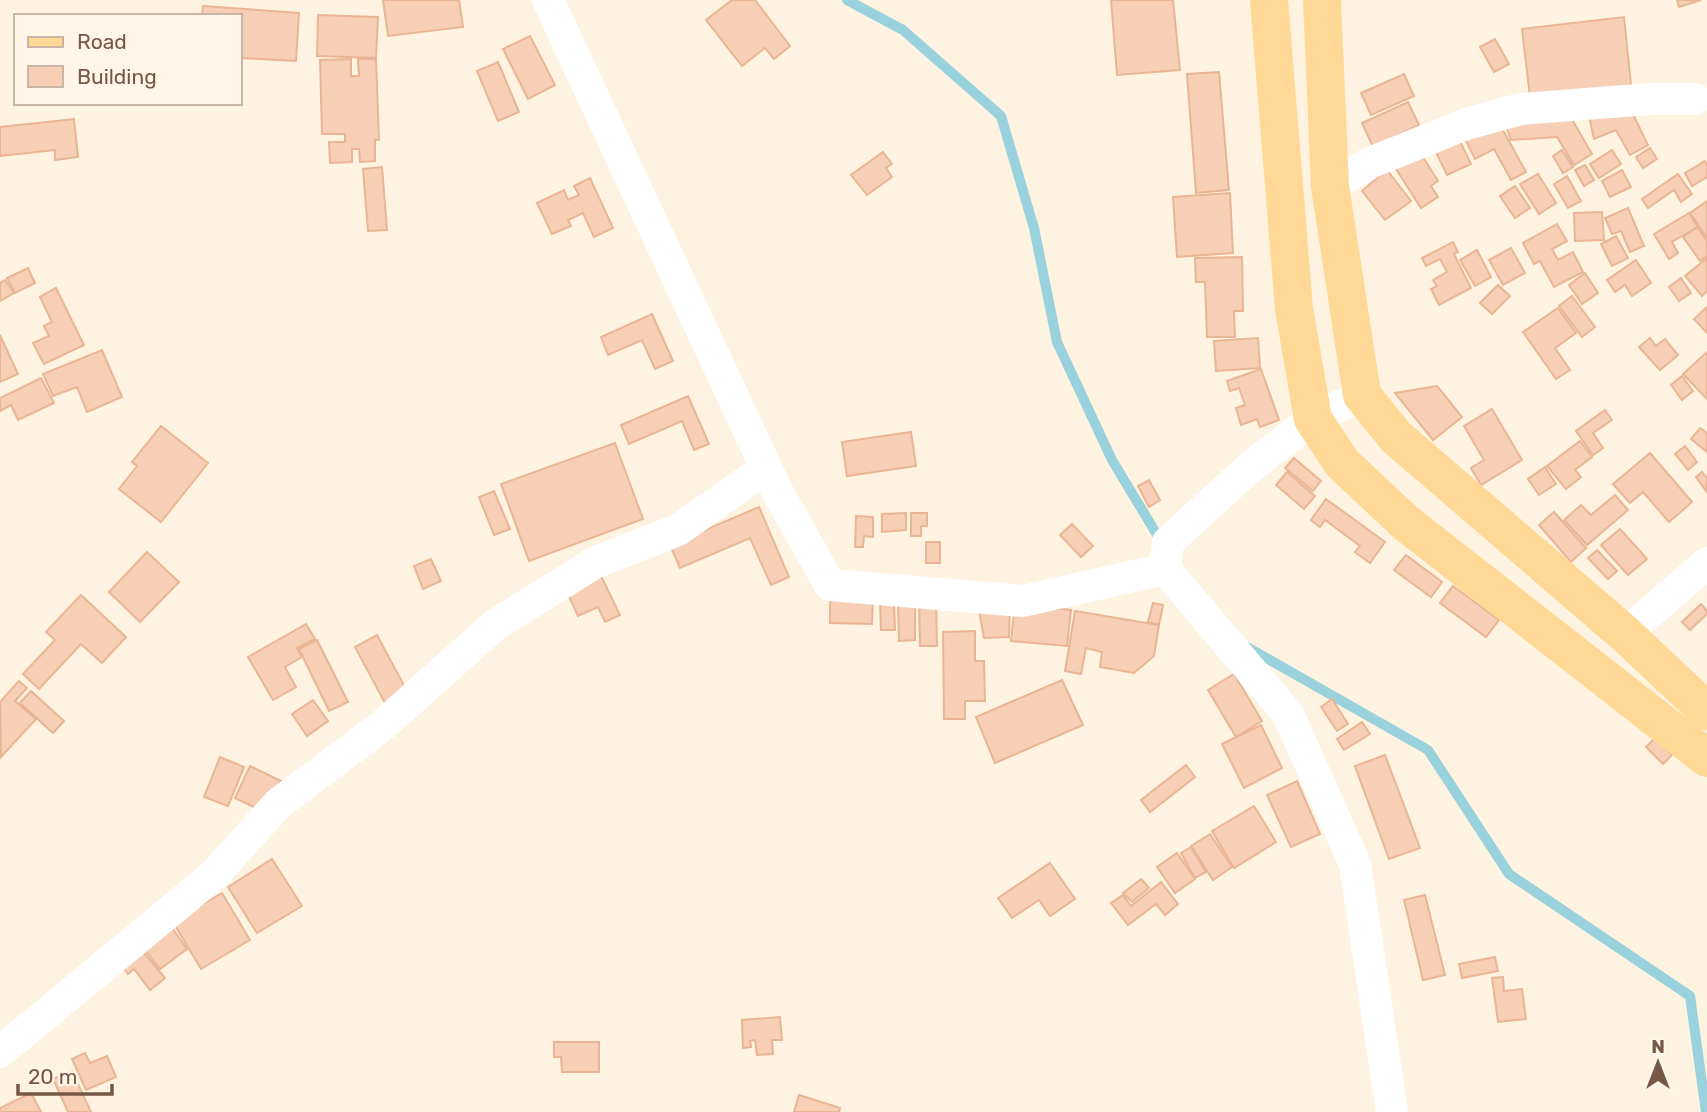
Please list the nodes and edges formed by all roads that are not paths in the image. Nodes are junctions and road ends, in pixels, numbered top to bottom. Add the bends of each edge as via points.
1 (548, 0) edge
2 (1269, 0) edge
3 (1322, 0) edge
4 (1695, 99) dead end
5 (1330, 186) junction
6 (1362, 395) junction
7 (1313, 419) junction
8 (766, 468) junction
9 (1707, 563) edge
10 (1165, 569) junction
11 (1625, 634) junction
12 (1707, 711) edge
13 (1707, 758) edge
14 (0, 1052) edge
15 (1392, 1112) edge

1 - 8 street
2 - 7 main road via 1294,309
3 - 5 main road
4 - 5 street via 1521,109 1466,124 1372,162
5 - 6 main road
6 - 7 street
6 - 11 main road via 1396,437
7 - 10 street via 1255,463 1168,542
7 - 13 main road via 1342,463 1406,523
8 - 10 street via 830,585 1023,601
8 - 14 street via 678,530 596,562 495,625 383,725 279,803 214,875
9 - 11 street
10 - 15 street via 1287,714 1355,864
11 - 12 main road

